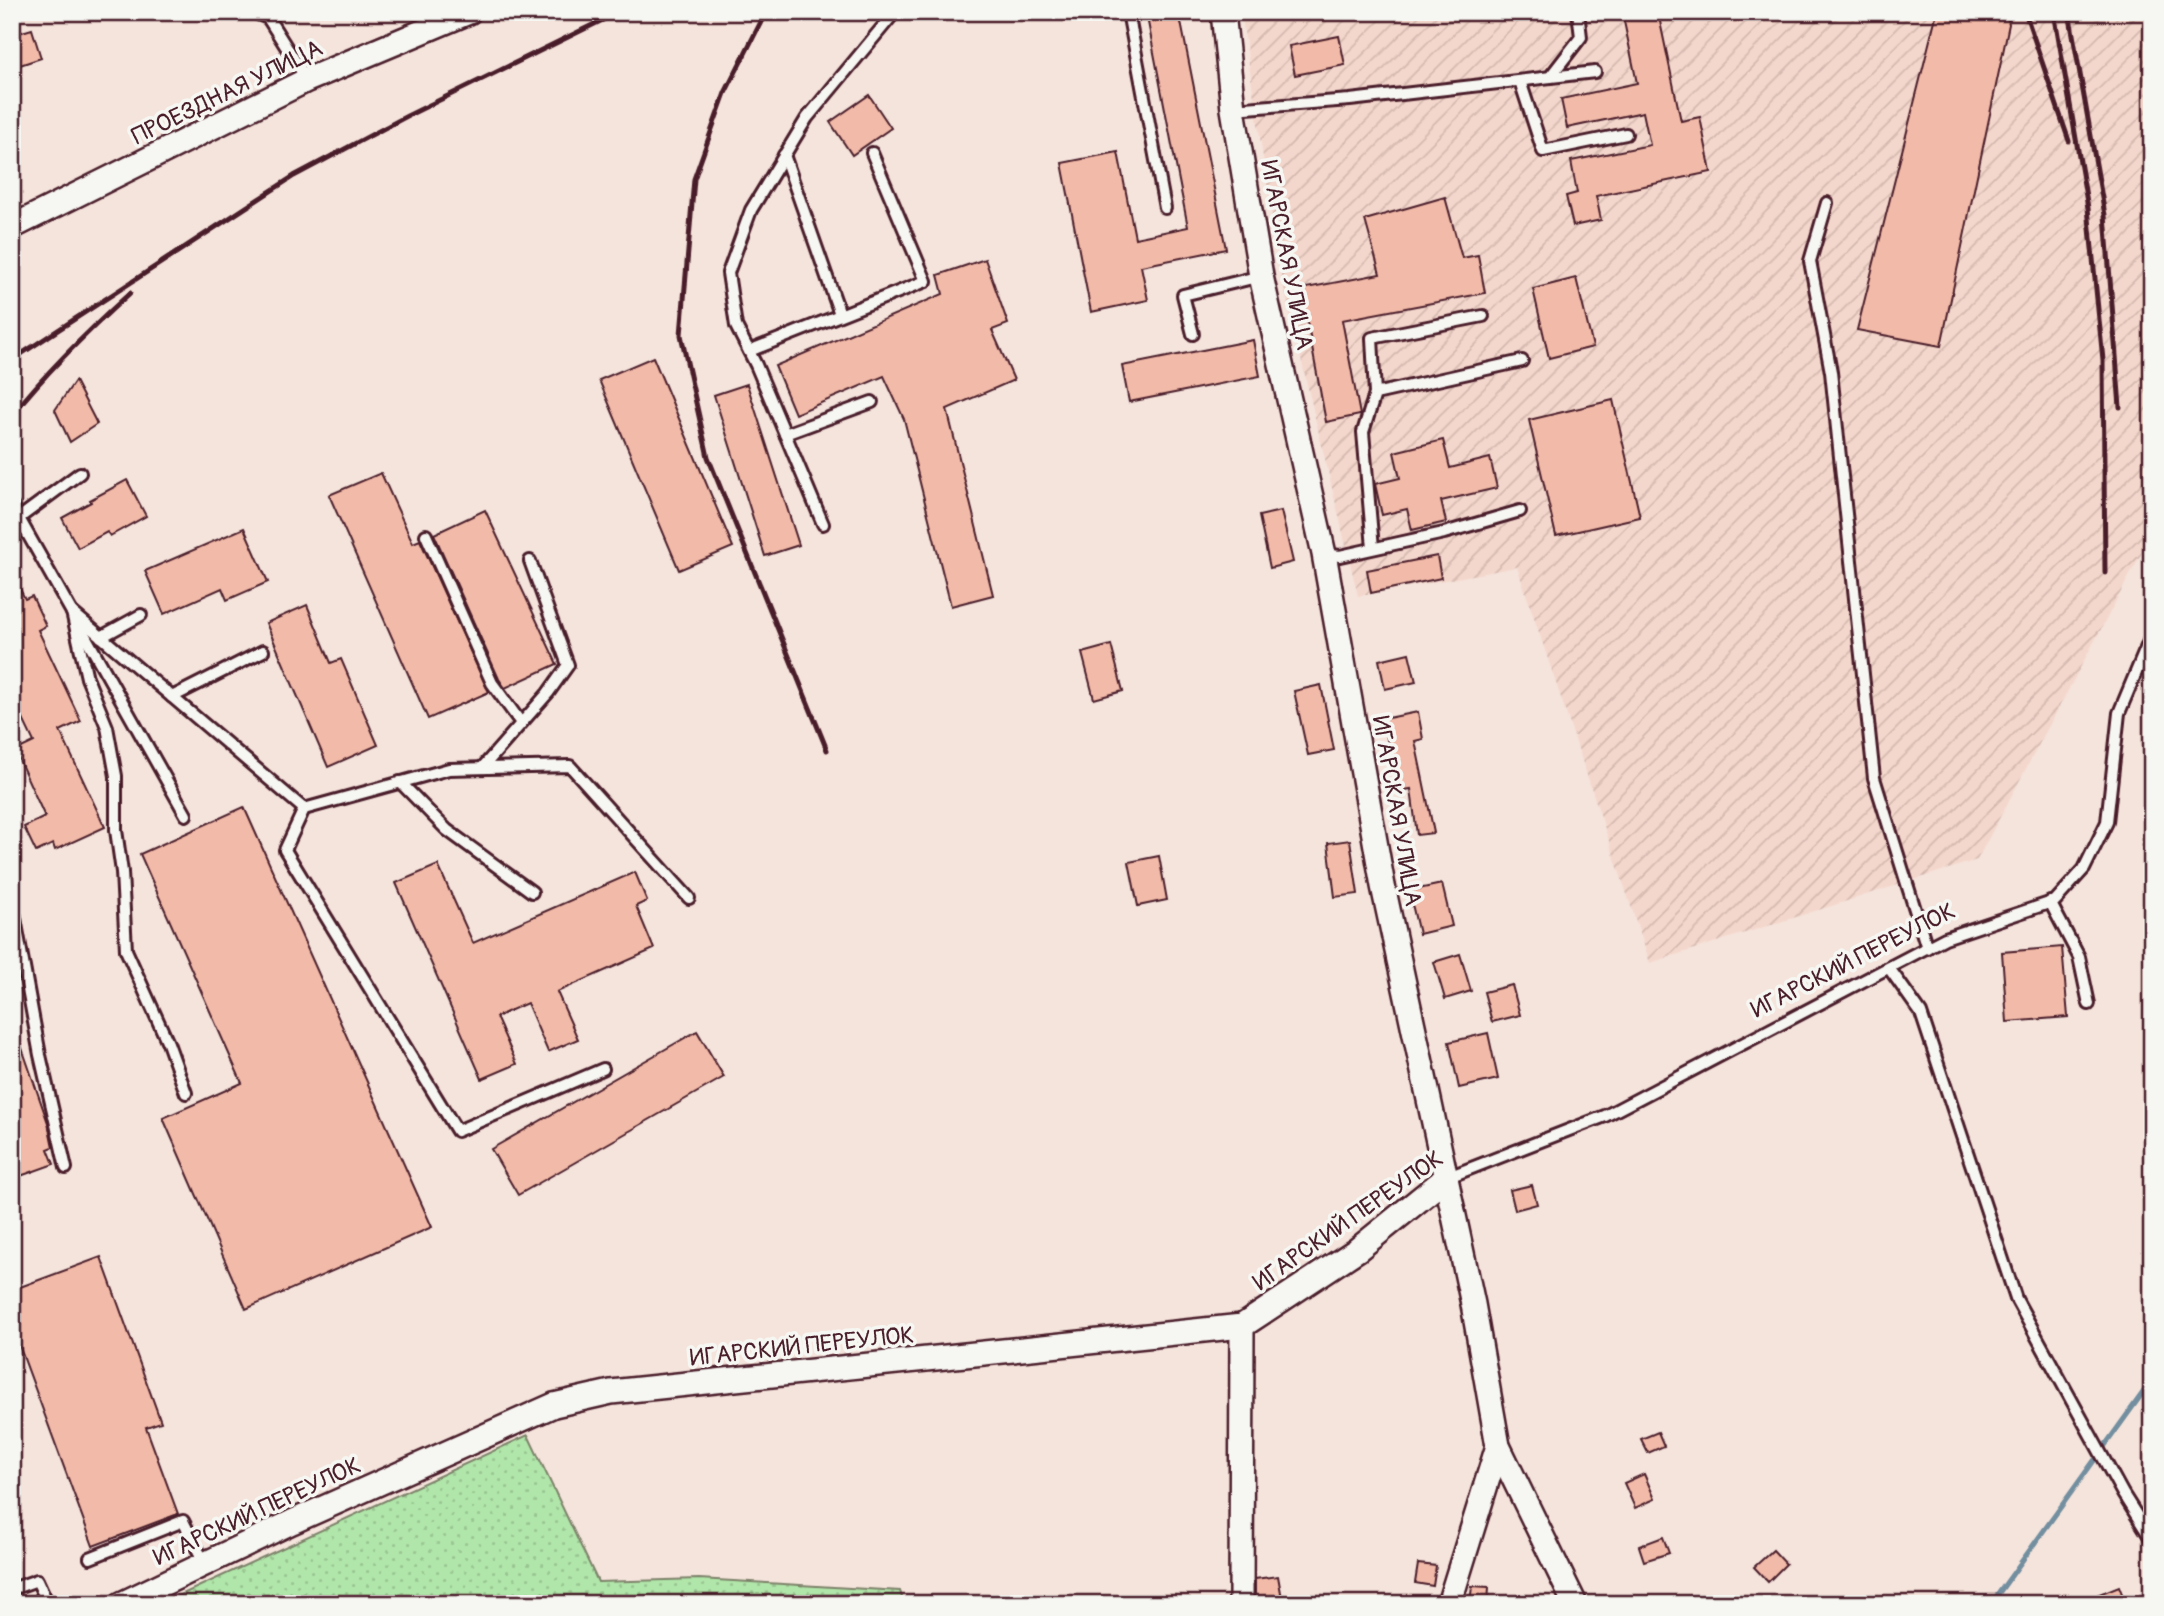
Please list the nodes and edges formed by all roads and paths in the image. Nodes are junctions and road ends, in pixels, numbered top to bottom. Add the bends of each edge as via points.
1 (253, 12) edge
2 (469, 12) edge
3 (895, 12) edge
4 (1128, 12) edge
5 (1223, 12) edge
6 (1578, 12) edge
7 (1595, 72) dead end
8 (1550, 77) junction
9 (307, 80) junction
10 (1521, 81) junction
11 (1233, 108) junction
12 (1626, 134) dead end
13 (873, 153) dead end
14 (784, 155) junction
15 (1827, 203) dead end
16 (1165, 208) dead end
17 (12, 227) edge
18 (1261, 276) junction
19 (840, 314) junction
20 (1483, 316) dead end
21 (1193, 334) dead end
22 (749, 351) junction
23 (1522, 361) dead end
24 (1375, 394) junction
25 (872, 402) dead end
26 (785, 434) junction
27 (80, 473) dead end
28 (12, 506) edge
29 (1520, 510) dead end
30 (19, 518) junction
31 (823, 524) dead end
32 (426, 536) dead end
33 (1373, 548) junction
34 (1324, 554) junction
35 (530, 561) dead end
36 (72, 612) junction
37 (141, 615) dead end
38 (2152, 634) edge
39 (101, 637) junction
40 (263, 651) dead end
41 (172, 697) junction
42 (521, 723) junction
43 (482, 768) junction
44 (400, 782) junction
45 (304, 809) junction
46 (186, 815) dead end
47 (532, 892) dead end
48 (689, 898) dead end
49 (12, 902) edge
50 (2050, 902) junction
51 (1927, 948) junction
52 (1889, 968) junction
53 (2089, 1004) dead end
54 (603, 1069) dead end
55 (186, 1093) dead end
56 (66, 1168) dead end
57 (1446, 1178) junction
58 (1242, 1326) junction
59 (1498, 1446) junction
60 (2152, 1540) edge
61 (89, 1558) dead end
62 (205, 1564) junction
63 (12, 1589) edge
64 (48, 1604) edge
65 (121, 1604) edge
66 (1241, 1604) edge
67 (1448, 1604) edge
68 (1575, 1604) edge

1 - 9 lane via 268,18
2 - 9 street, ПРОЕЗДНАЯ УЛИЦА
3 - 14 lane via 807,118
4 - 16 lane
5 - 11 street, ИГАРСКАЯ УЛИЦА
6 - 8 lane via 1581,37
7 - 8 lane
8 - 10 lane
9 - 17 street, ПРОЕЗДНАЯ УЛИЦА
10 - 11 lane
10 - 12 lane via 1543,151
11 - 18 street, ИГАРСКАЯ УЛИЦА
13 - 19 lane via 926,281
14 - 19 lane
14 - 22 lane via 751,209 728,273 736,326
15 - 51 lane via 1810,261 1831,372 1874,778
18 - 21 lane via 1183,295
18 - 34 street, ИГАРСКАЯ УЛИЦА
19 - 22 lane
20 - 24 lane via 1372,338
22 - 26 lane
23 - 24 lane
24 - 33 lane via 1363,432
25 - 26 lane
26 - 31 lane
27 - 30 lane
28 - 30 lane
29 - 33 lane
30 - 36 lane
32 - 42 lane via 492,683
33 - 34 lane via 1340,556
34 - 57 street, ИГАРСКАЯ УЛИЦА via 1383,886
35 - 42 lane via 568,665
36 - 39 lane
36 - 46 lane
36 - 55 lane via 114,764 126,950
37 - 39 lane
38 - 50 lane, ИГАРСКИЙ ПЕРЕУЛОК via 2119,713 2107,822 2084,869
39 - 41 lane
40 - 41 lane
41 - 45 lane
42 - 43 lane
43 - 44 lane via 449,769
43 - 48 lane via 570,766
44 - 45 lane
44 - 47 lane via 447,830
45 - 54 lane via 285,850 457,1131
49 - 56 lane
50 - 51 lane, ИГАРСКИЙ ПЕРЕУЛОК
50 - 53 lane via 2079,957
51 - 52 lane, ИГАРСКИЙ ПЕРЕУЛОК
52 - 57 lane, ИГАРСКИЙ ПЕРЕУЛОК via 1605,1116
52 - 60 lane via 1922,1013 2016,1299
57 - 58 street, ИГАРСКИЙ ПЕРЕУЛОК via 1357,1250
57 - 59 street, ИГАРСКАЯ УЛИЦА
58 - 62 street, ИГАРСКИЙ ПЕРЕУЛОК via 611,1392 554,1405
58 - 66 street
59 - 67 street
59 - 68 street, ИГАРСКАЯ УЛИЦА
61 - 62 lane via 183,1521
62 - 65 street, ИГАРСКИЙ ПЕРЕУЛОК
63 - 64 lane via 37,1580

